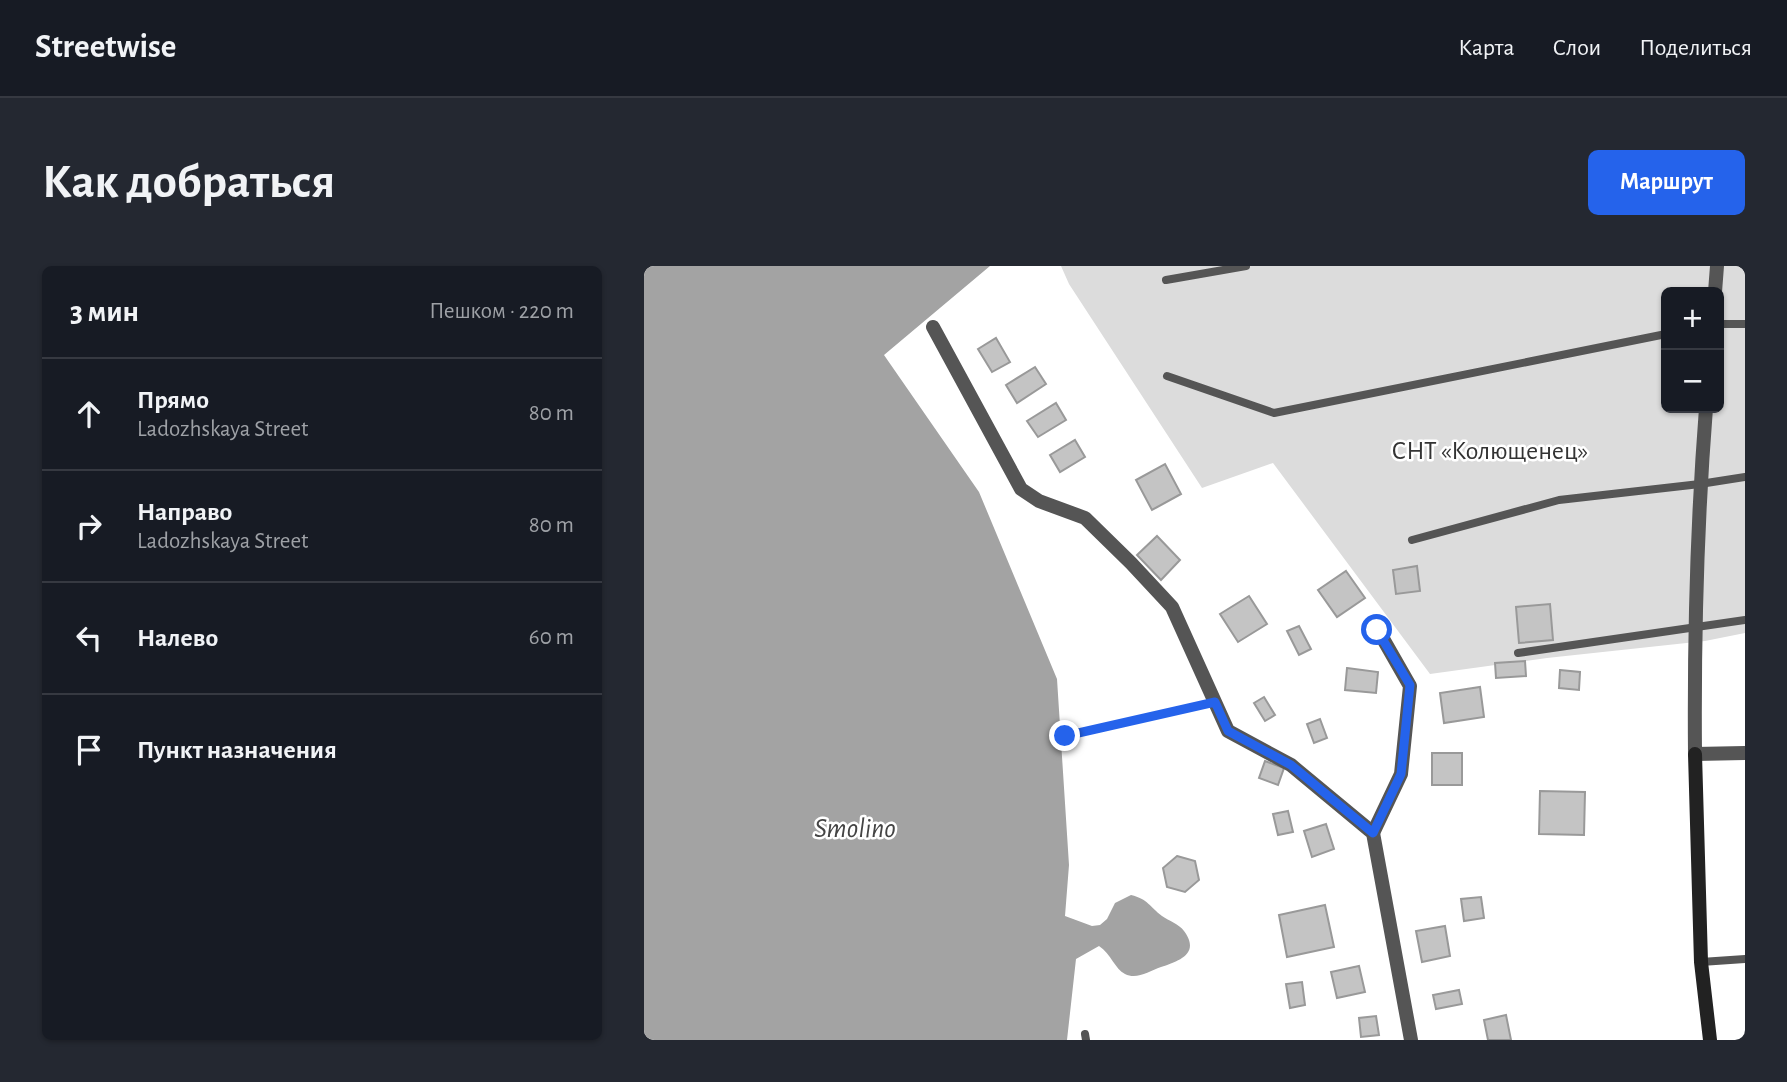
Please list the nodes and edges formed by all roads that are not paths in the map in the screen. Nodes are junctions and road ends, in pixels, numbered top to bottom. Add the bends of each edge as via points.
1 (1246, 266) edge
2 (1717, 266) edge
3 (1166, 280) dead end
4 (1715, 287) edge
5 (1724, 324) edge
6 (1745, 324) edge
7 (933, 327) dead end
8 (1661, 335) edge
9 (1167, 376) dead end
10 (1706, 413) edge
11 (1745, 477) edge
12 (1700, 484) junction
13 (1412, 540) dead end
14 (1745, 620) edge
15 (1694, 629) junction
16 (1377, 630) dead end
17 (1518, 653) dead end
18 (1745, 753) edge
19 (1695, 754) junction
20 (1373, 833) junction
21 (1745, 959) edge
22 (1701, 962) junction
23 (1411, 1040) edge
24 (1710, 1040) edge

1 - 3 lane
2 - 4 street
5 - 6 lane
7 - 20 street via 1021,488 1038,501 1085,517 1172,607 1228,731 1291,765
8 - 9 lane via 1274,413
10 - 12 street
11 - 12 lane
12 - 13 lane via 1559,500
12 - 15 street
14 - 15 lane
15 - 17 lane
15 - 19 street
16 - 20 street via 1410,685 1401,774
18 - 19 street
19 - 22 street
20 - 23 street
21 - 22 lane
22 - 24 street

